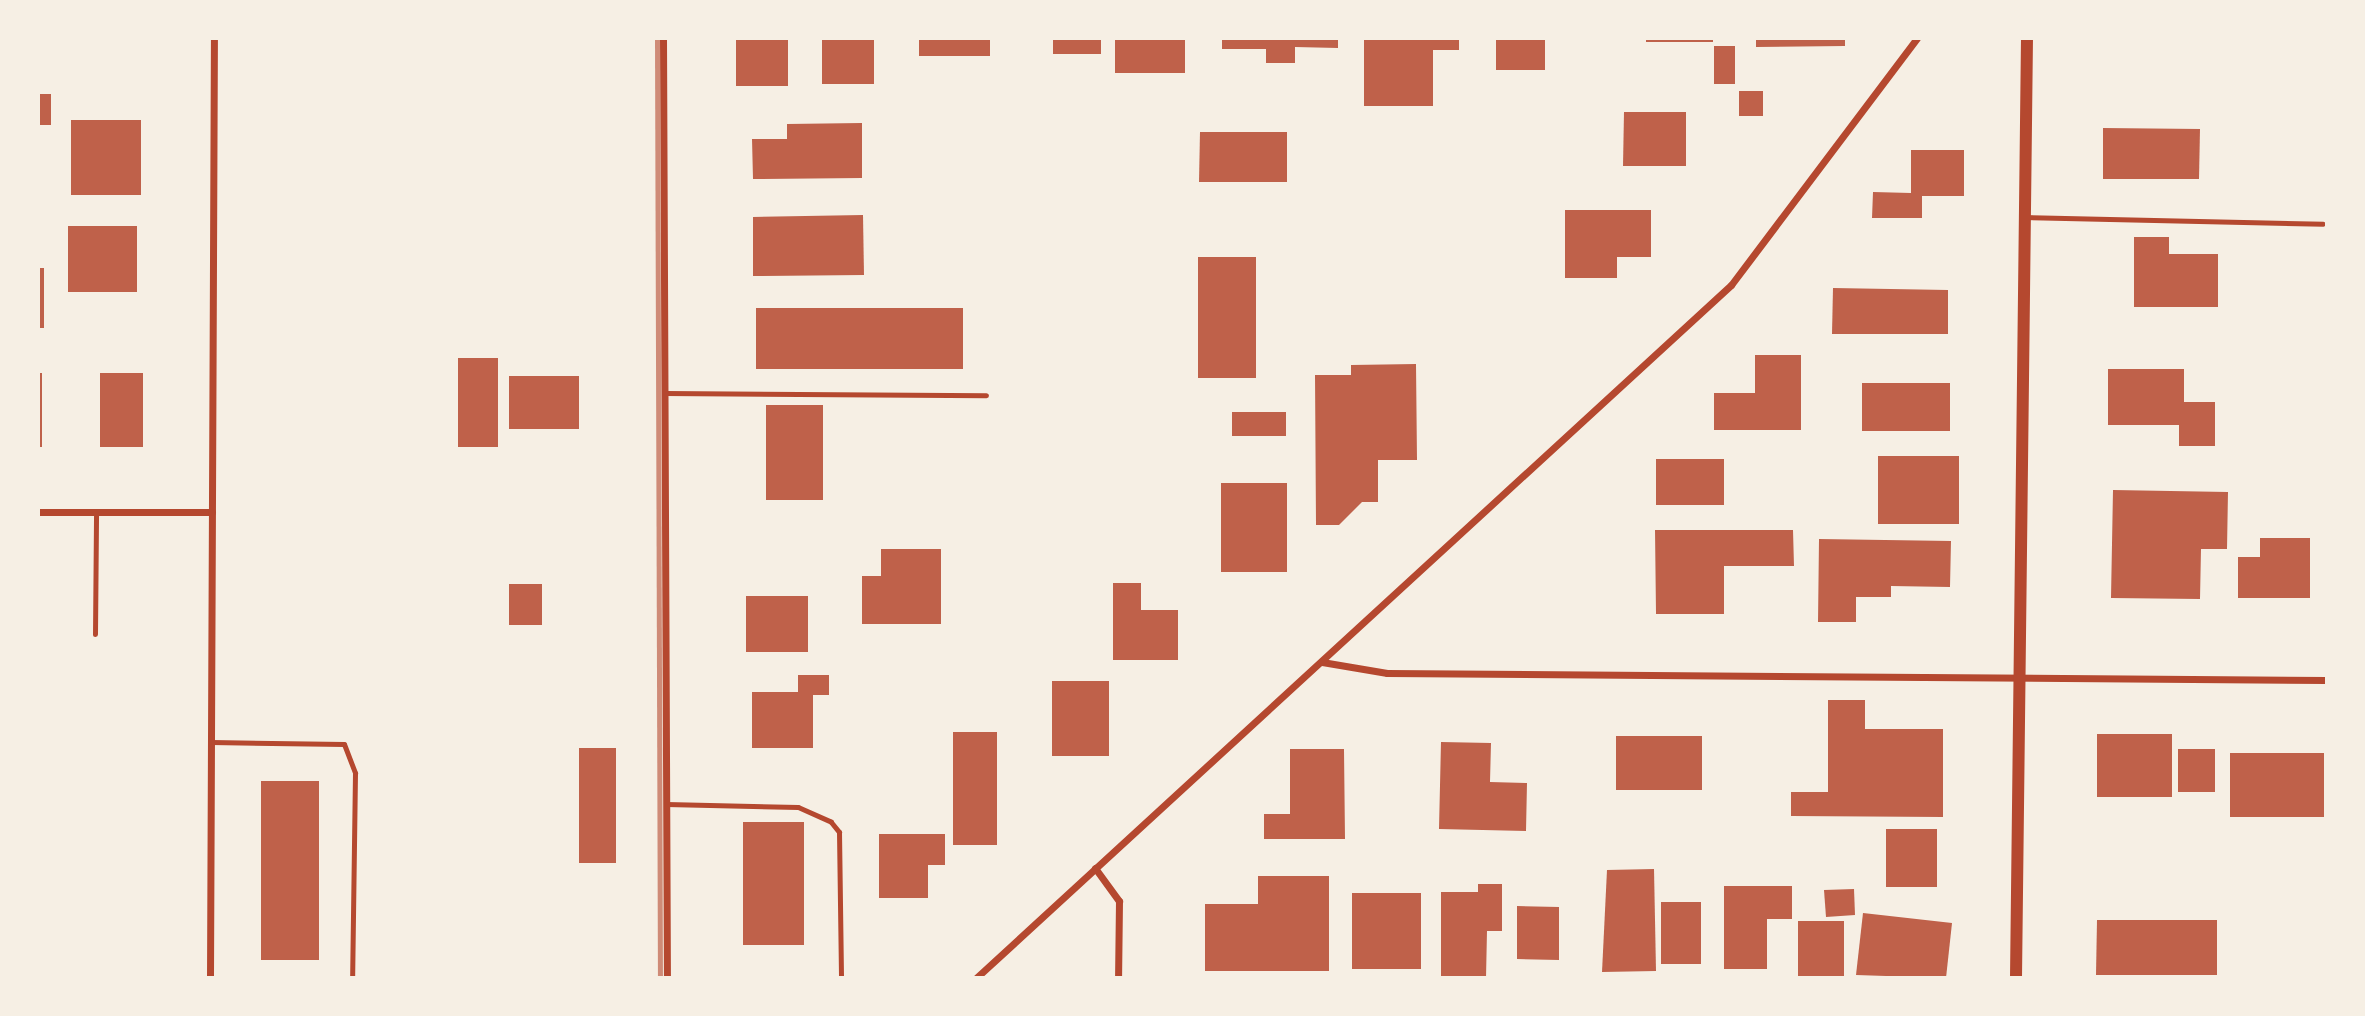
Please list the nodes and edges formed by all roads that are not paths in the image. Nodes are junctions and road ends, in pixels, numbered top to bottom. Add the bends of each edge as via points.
1 (214, 38) edge
2 (663, 38) edge
3 (1917, 38) edge
4 (2027, 38) edge
5 (2024, 217) junction
6 (2323, 223) dead end
7 (665, 393) junction
8 (986, 395) dead end
9 (38, 512) edge
10 (96, 512) junction
11 (212, 512) junction
12 (95, 634) dead end
13 (1322, 662) junction
14 (2019, 677) junction
15 (2326, 680) edge
16 (211, 743) junction
17 (666, 804) junction
18 (1095, 868) junction
19 (210, 978) edge
20 (352, 978) edge
21 (667, 978) edge
22 (841, 978) edge
23 (976, 978) edge
24 (1118, 978) edge
25 (2016, 978) edge

1 - 11 street
2 - 7 street
3 - 13 street via 1731,285
4 - 5 street
5 - 6 lane
5 - 14 street
7 - 8 lane
7 - 17 street
9 - 10 street
10 - 11 street
10 - 12 lane
11 - 16 street
13 - 14 street via 1387,673
13 - 18 street
14 - 15 street
14 - 25 street
16 - 19 street
16 - 20 lane via 344,744 355,773
17 - 21 street
17 - 22 lane via 798,807 831,822 839,832
18 - 23 street
18 - 24 street via 1119,901

